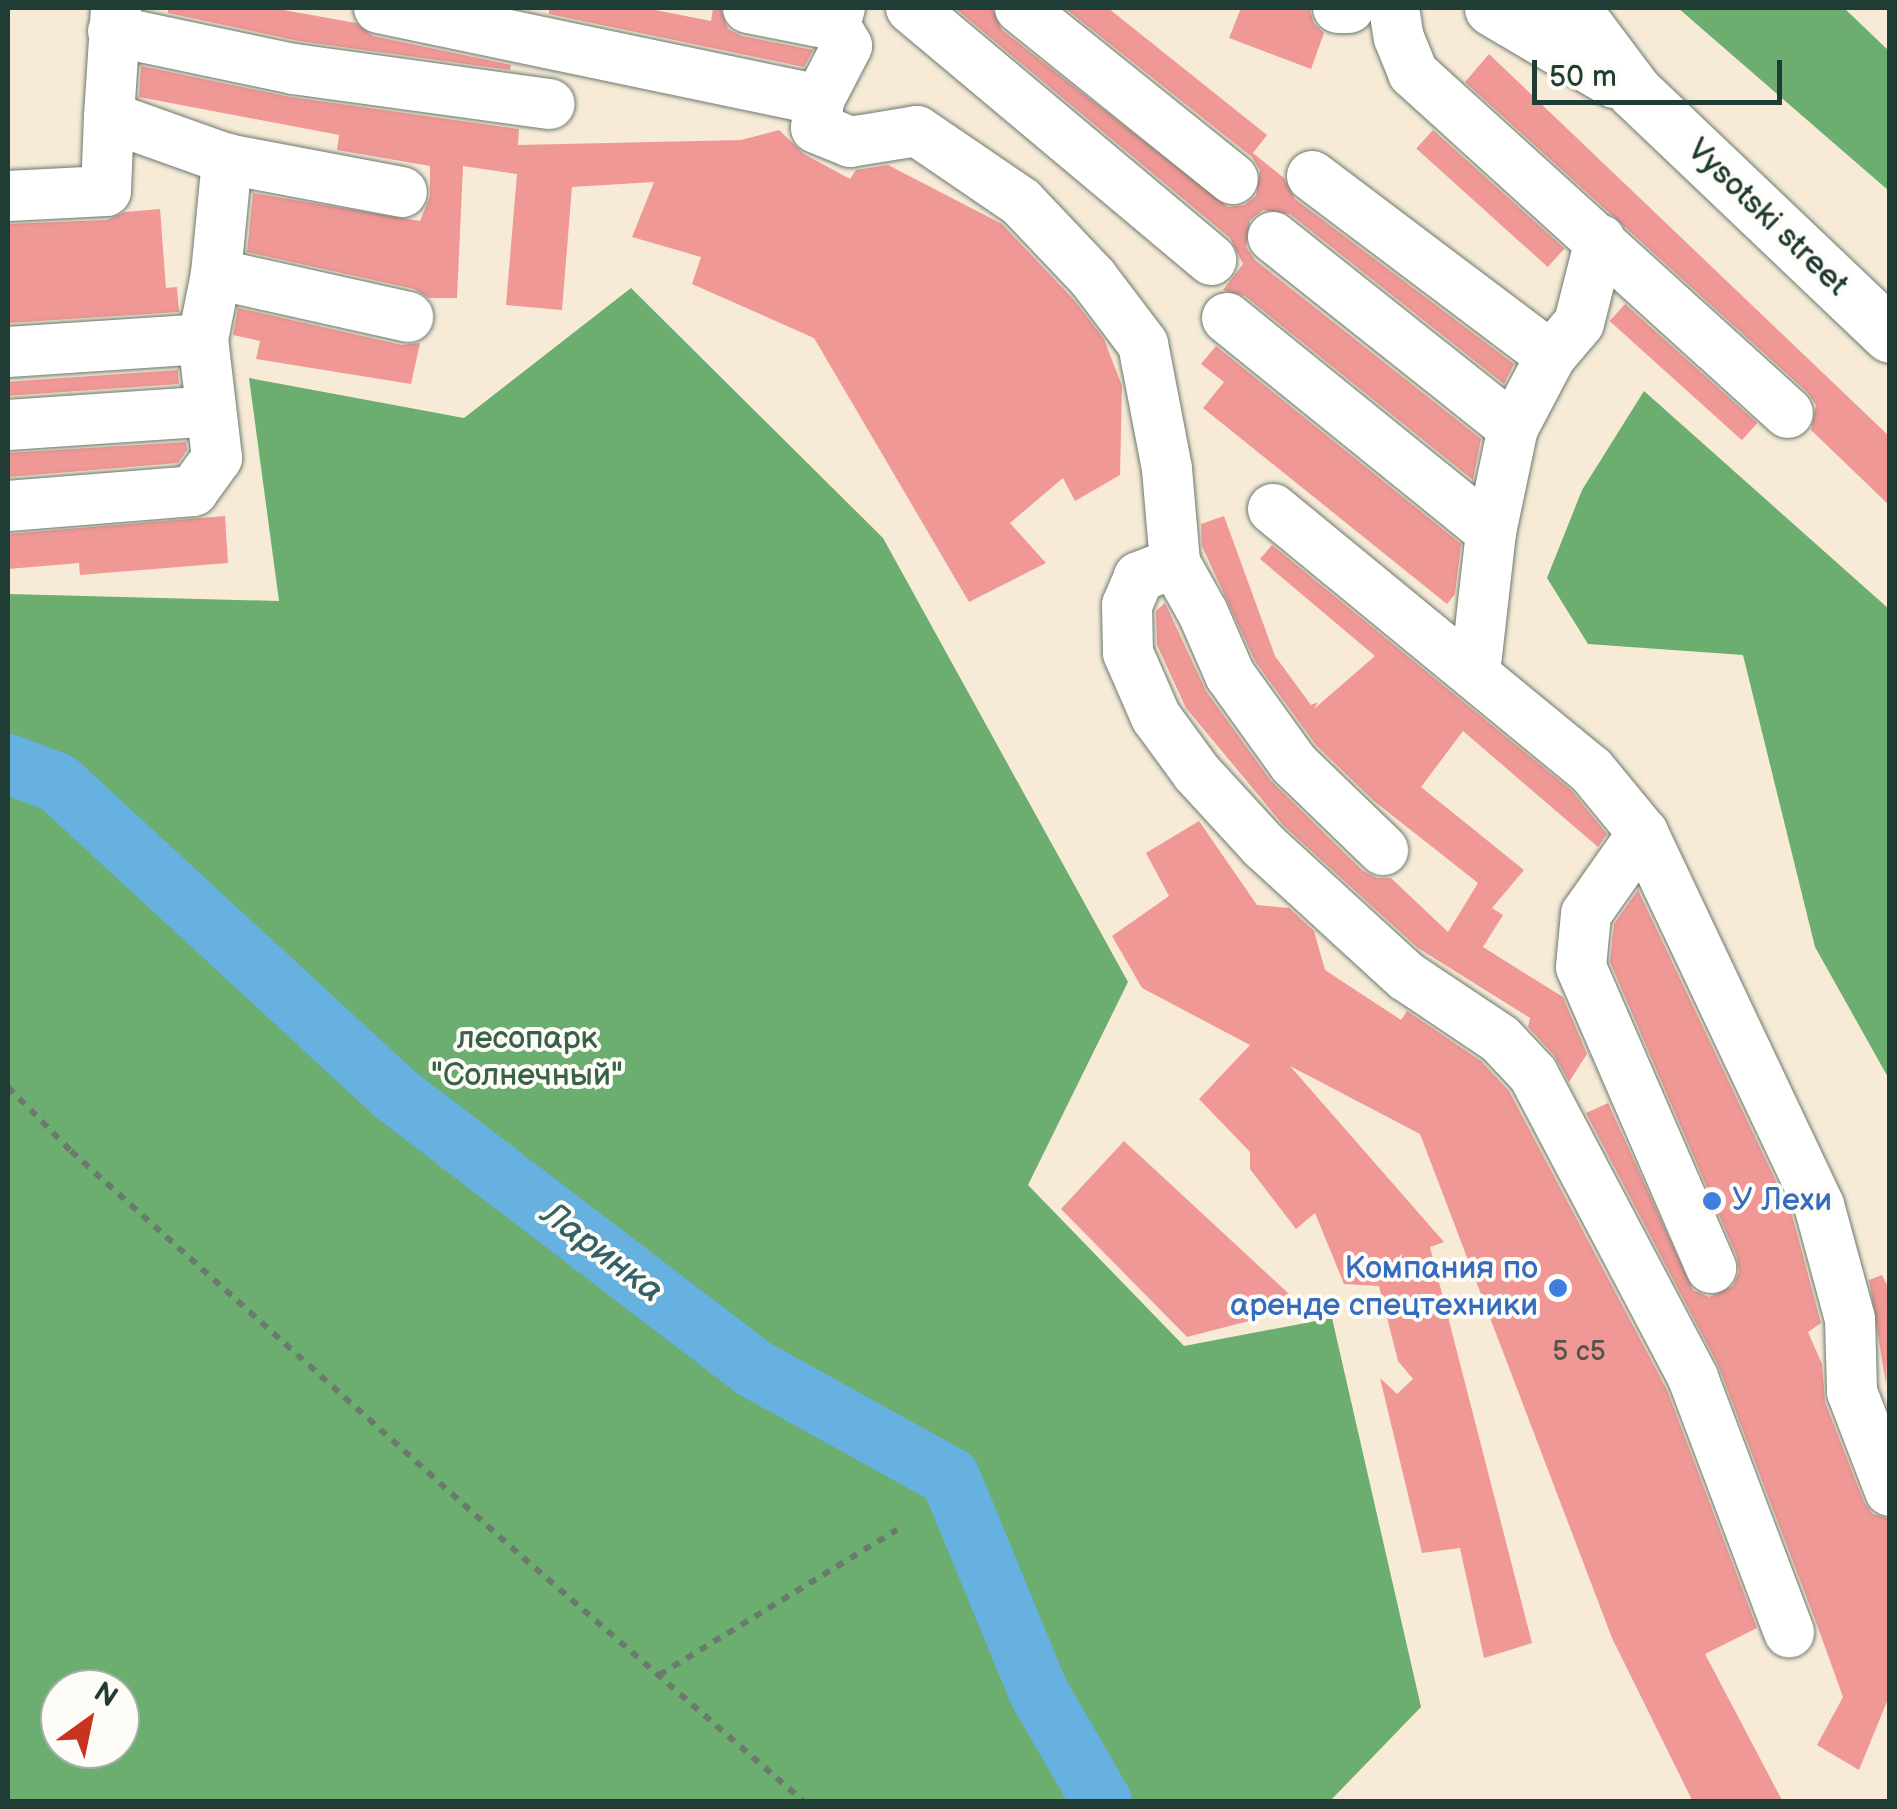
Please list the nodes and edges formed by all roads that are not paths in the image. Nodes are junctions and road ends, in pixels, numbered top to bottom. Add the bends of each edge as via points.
1 (379, 8) edge
2 (748, 8) edge
3 (911, 8) edge
4 (1020, 8) edge
5 (1338, 8) edge
6 (1349, 8) edge
7 (1394, 8) edge
8 (1492, 8) edge
9 (1572, 8) edge
10 (838, 16) edge
11 (114, 19) edge
12 (1635, 92) junction
13 (819, 100) junction
14 (550, 104) dead end
15 (108, 117) junction
16 (227, 159) junction
17 (1312, 176) dead end
18 (1233, 179) dead end
19 (402, 192) dead end
20 (8, 196) edge
21 (1273, 237) dead end
22 (1600, 240) junction
23 (1211, 260) dead end
24 (216, 274) junction
25 (408, 317) dead end
26 (1227, 318) dead end
27 (1890, 335) edge
28 (203, 339) junction
29 (8, 352) edge
30 (1551, 356) junction
31 (211, 411) junction
32 (1788, 413) dead end
33 (8, 425) edge
34 (1513, 428) junction
35 (8, 506) edge
36 (1273, 509) dead end
37 (1491, 532) junction
38 (1174, 563) junction
39 (1474, 673) junction
40 (1643, 832) junction
41 (1383, 850) dead end
42 (1620, 1060) junction
43 (1549, 1108) junction
44 (1711, 1268) dead end
45 (1890, 1490) edge
46 (1789, 1632) dead end

1 - 13 lane
2 - 10 lane
3 - 23 lane
4 - 18 lane
5 - 6 lane
7 - 22 lane via 1413,74
8 - 12 main road, Vysotski street
9 - 12 main road
10 - 13 lane via 847,46
11 - 14 lane via 294,69
11 - 15 lane
12 - 27 main road, Vysotski street
13 - 38 lane via 816,128 850,142 916,131 1021,202 1093,278 1143,344 1167,469
15 - 16 lane
15 - 20 lane via 106,191
16 - 19 lane
16 - 24 lane
17 - 30 lane
21 - 34 lane
22 - 30 lane via 1578,324
22 - 32 lane
24 - 25 lane
24 - 28 lane
26 - 37 lane
28 - 29 lane
28 - 31 lane
30 - 34 lane
31 - 33 lane
31 - 35 lane via 217,458 193,491
34 - 37 lane
36 - 39 lane
37 - 39 lane
38 - 41 lane via 1230,675 1272,734
38 - 43 lane via 1139,577 1127,605 1128,653 1156,717 1264,846 1406,976 1500,1039 1533,1074
39 - 40 lane via 1591,770
40 - 42 lane via 1586,914 1580,967
40 - 45 lane via 1818,1205 1850,1320 1852,1392
42 - 43 lane
42 - 44 lane
43 - 46 lane via 1693,1378

